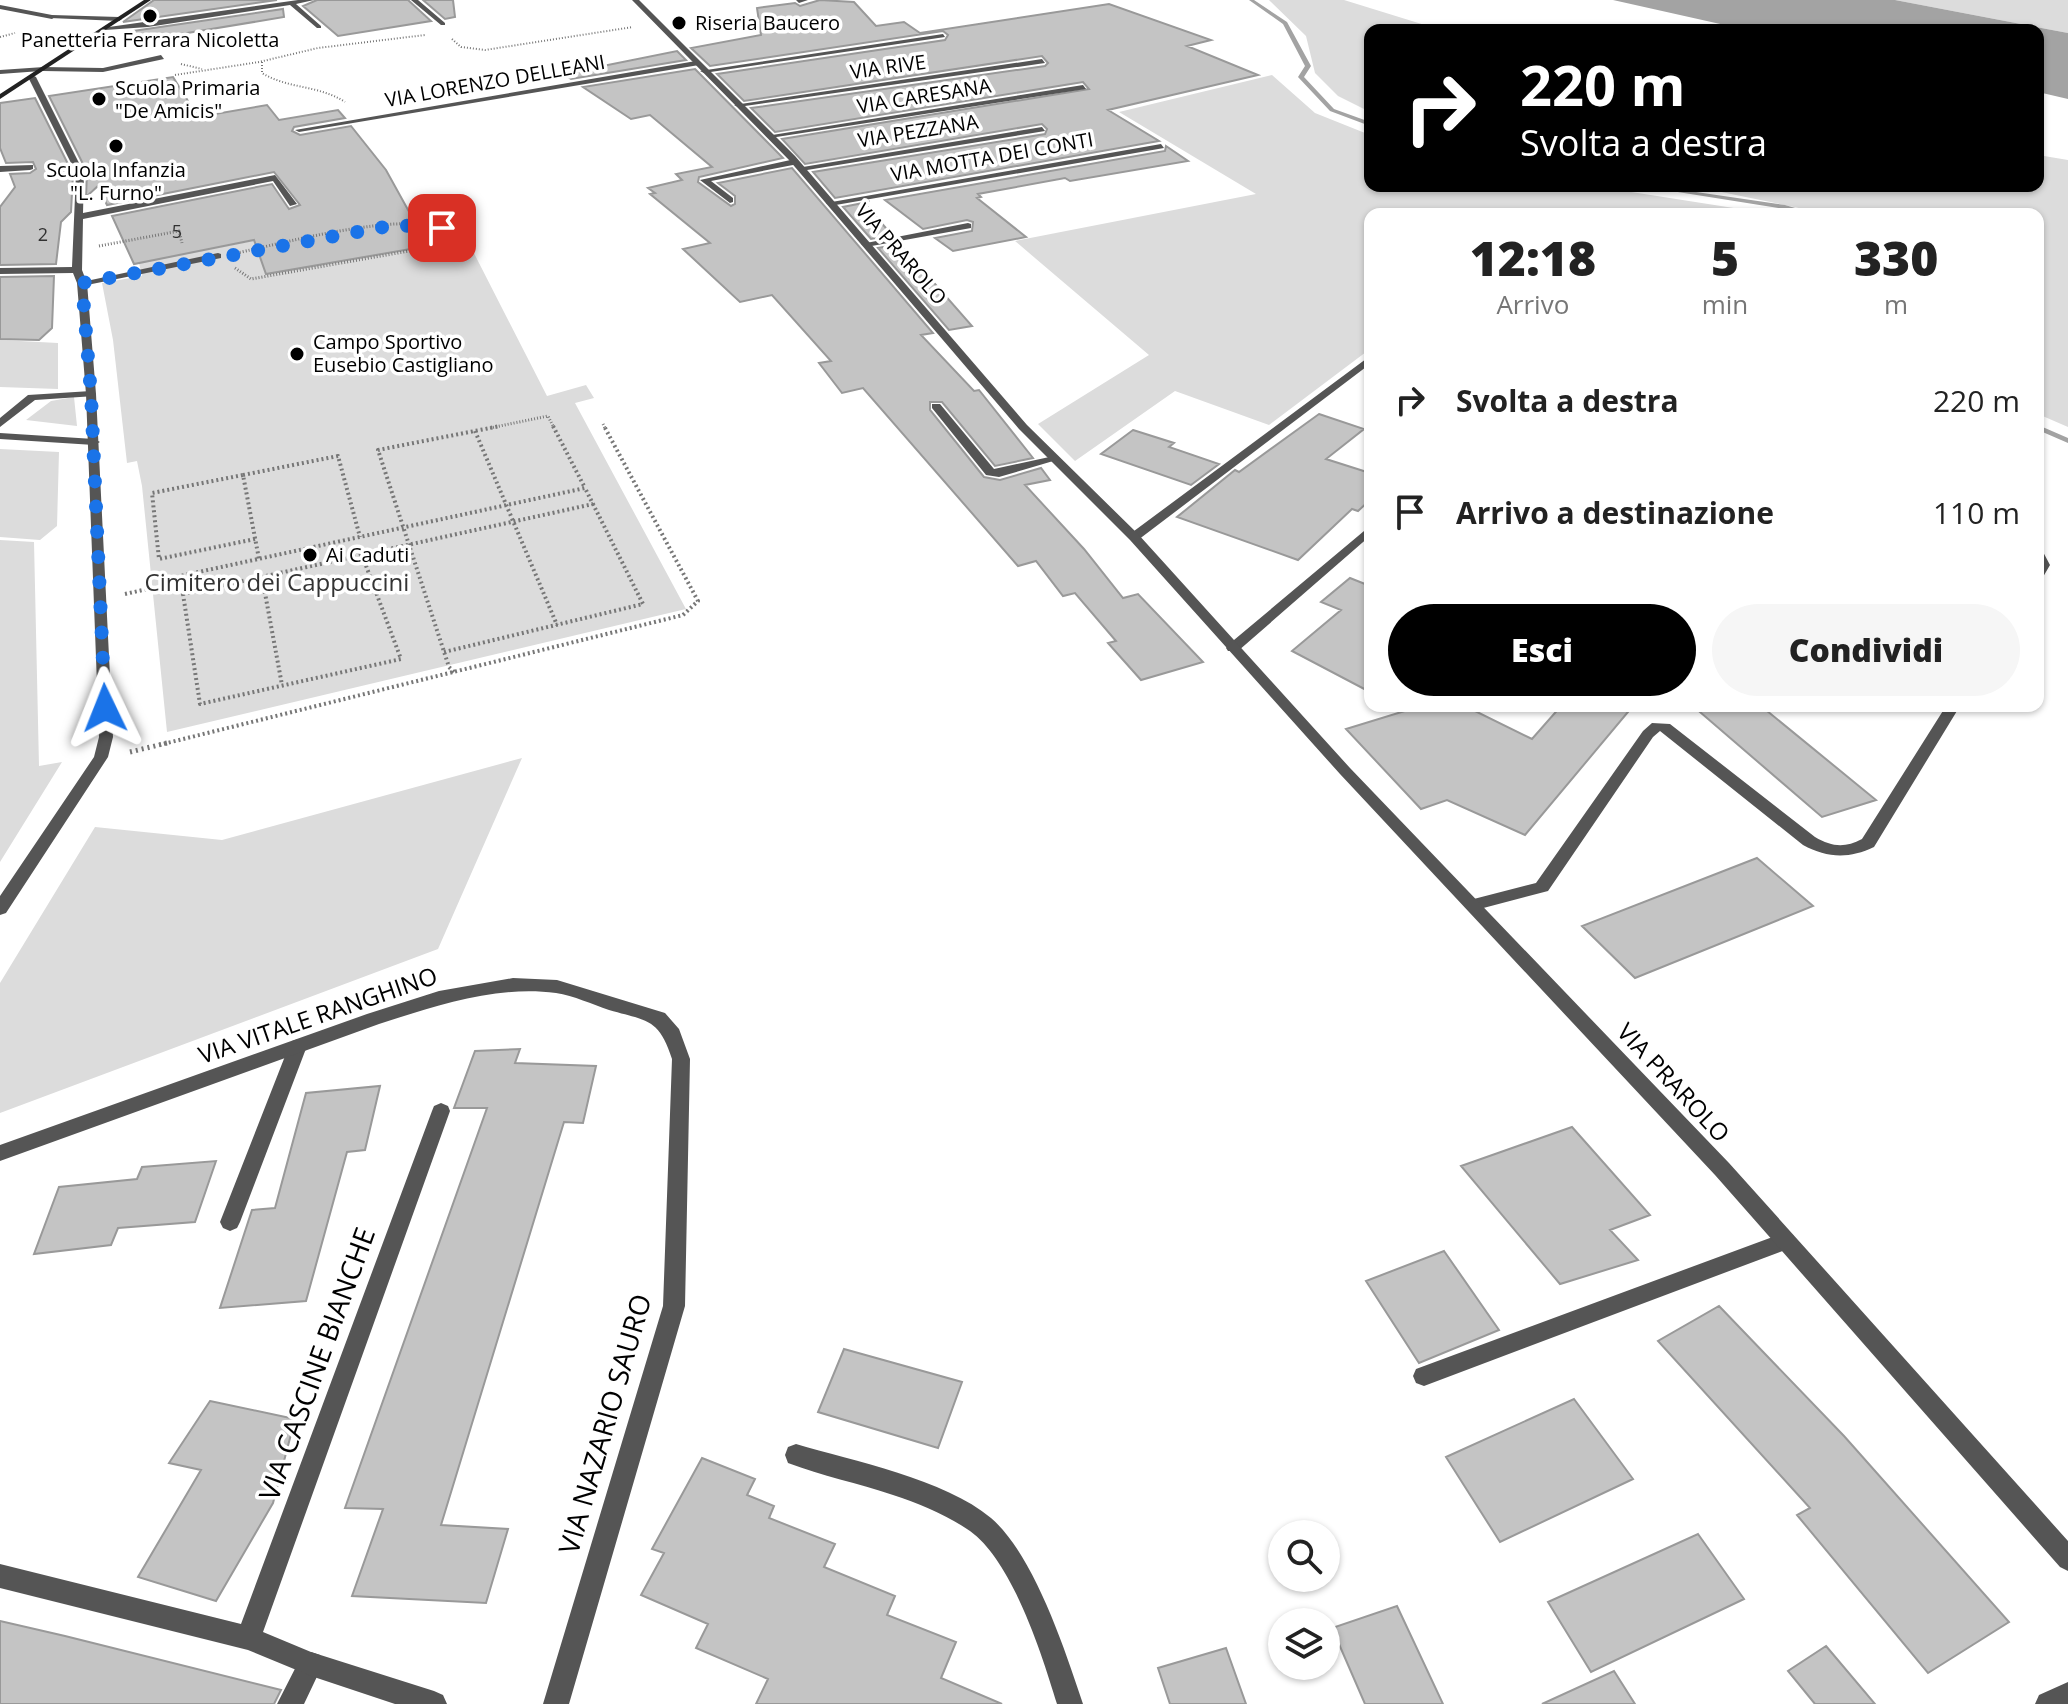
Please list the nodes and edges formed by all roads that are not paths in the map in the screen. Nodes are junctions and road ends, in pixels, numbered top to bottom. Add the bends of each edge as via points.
1 (148, 0) edge
2 (311, 0) edge
3 (414, 0) edge
4 (635, 0) edge
5 (805, 0) edge
6 (799, 1) edge
7 (291, 3) junction
8 (0, 7) edge
9 (119, 19) junction
10 (319, 27) dead end
11 (105, 28) junction
12 (444, 28) road end
13 (943, 36) dead end
14 (161, 57) dead end
15 (1042, 61) dead end
16 (700, 67) junction
17 (43, 69) junction
18 (0, 72) edge
19 (32, 77) junction
20 (1083, 87) dead end
21 (0, 97) edge
22 (738, 105) junction
23 (1042, 129) dead end
24 (299, 130) dead end
25 (770, 136) junction
26 (1161, 146) dead end
27 (798, 165) junction
28 (30, 167) dead end
29 (0, 169) edge
30 (730, 200) dead end
31 (830, 203) junction
32 (293, 204) dead end
33 (79, 217) junction
34 (968, 226) dead end
35 (866, 244) junction
36 (218, 256) road end
37 (0, 271) edge
38 (80, 276) junction
39 (1364, 364) edge
40 (91, 394) junction
41 (936, 406) dead end
42 (0, 424) edge
43 (0, 436) edge
44 (94, 442) junction
45 (1054, 459) junction
46 (1364, 535) edge
47 (1134, 537) junction
48 (1233, 648) junction
49 (1949, 712) edge
50 (1472, 905) junction
51 (0, 909) edge
52 (659, 1018) joint
53 (298, 1046) junction
54 (441, 1111) dead end
55 (0, 1153) edge
56 (230, 1222) dead end
57 (1786, 1241) junction
58 (1424, 1376) dead end
59 (796, 1455) dead end
60 (2068, 1559) edge
61 (0, 1576) edge
62 (248, 1638) junction
63 (311, 1664) junction
64 (2068, 1695) edge
65 (290, 1704) edge
66 (434, 1704) edge
67 (556, 1704) edge
68 (1070, 1704) edge
69 (2048, 1704) edge

1 - 9 main road
2 - 7 street
3 - 12 street
4 - 16 street, VIA PRAROLO
5 - 6 street
7 - 10 street
7 - 11 street
8 - 9 street via 52,17
9 - 11 main road
11 - 17 main road
13 - 16 street, VIA LORENZO DELLEANI
14 - 17 street via 103,70
15 - 22 street, VIA RIVE
16 - 22 street, VIA PRAROLO
16 - 24 street, VIA LORENZO DELLEANI
17 - 18 street
17 - 19 main road
19 - 21 main road
19 - 33 street via 80,173
20 - 25 street, VIA CARESANA
22 - 25 street, VIA PRAROLO
23 - 27 street, VIA PEZZANA
25 - 27 street, VIA PRAROLO
26 - 31 street, VIA MOTTA DEI CONTI
27 - 30 street, VIA PEZZANA via 704,180
27 - 31 street, VIA PRAROLO
28 - 29 street
31 - 35 street, VIA PRAROLO
32 - 33 street via 275,178
33 - 38 street
34 - 35 street
35 - 45 street, VIA PRAROLO
36 - 38 street
37 - 38 street
38 - 40 street
39 - 47 street
40 - 42 street via 32,397
40 - 44 street
41 - 45 street via 990,472
43 - 44 street
44 - 51 street via 106,723 101,757
45 - 47 street, VIA PRAROLO
46 - 48 street
47 - 48 street, VIA PRAROLO
48 - 50 street, VIA PRAROLO
49 - 50 street via 1868,843 1852,852 1824,851 1657,726 1542,887
50 - 57 street, VIA PRAROLO
52 - 53 street, VIA VITALE RANGHINO via 557,987 513,985 439,998
52 - 67 street, VIA NAZARIO SAURO via 673,1034 681,1059 674,1306
53 - 55 street, VIA VITALE RANGHINO
53 - 56 street
54 - 62 street, VIA CASCINE BIANCHE
57 - 58 street
57 - 60 street, VIA PRAROLO
59 - 68 street via 928,1497 982,1525 1007,1554 1058,1664
61 - 62 street
62 - 63 street
63 - 65 street
63 - 66 street
64 - 69 street

